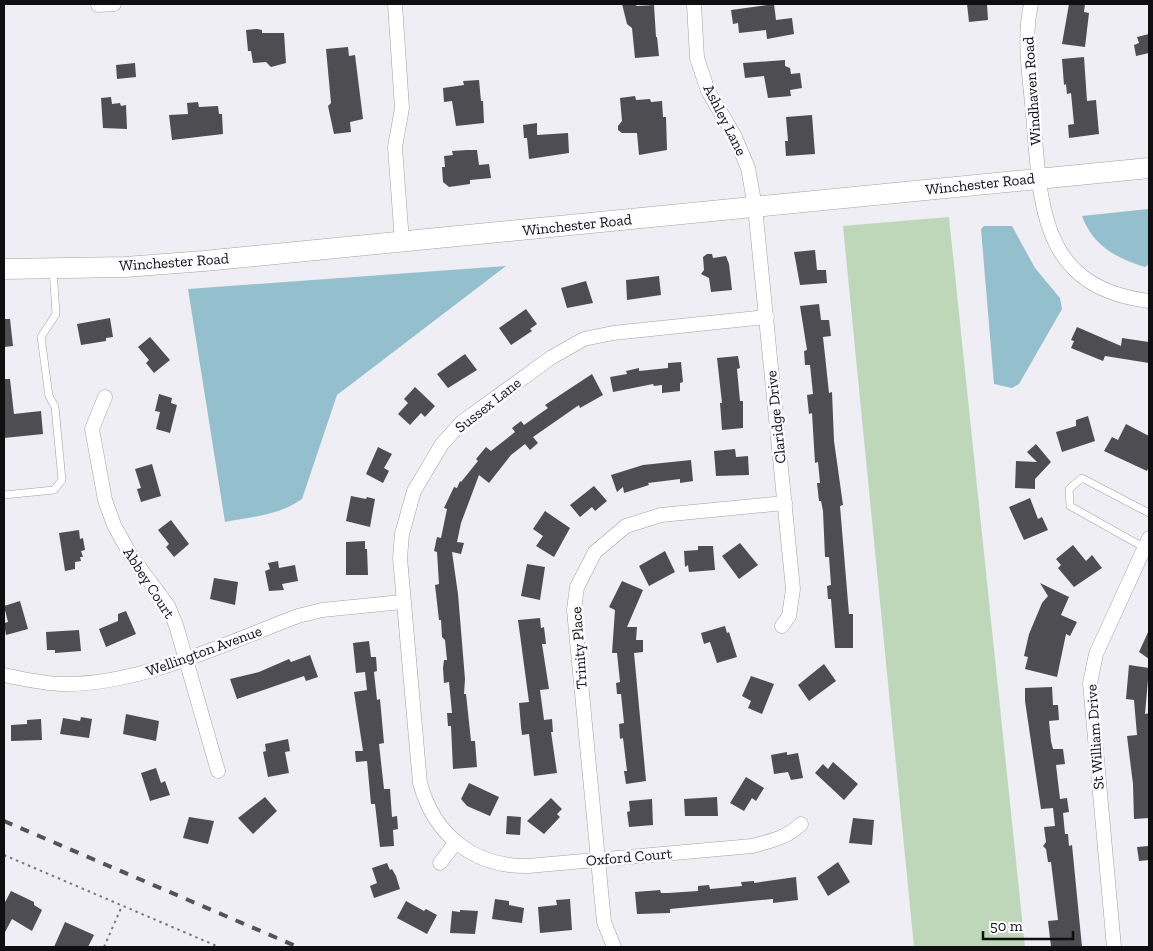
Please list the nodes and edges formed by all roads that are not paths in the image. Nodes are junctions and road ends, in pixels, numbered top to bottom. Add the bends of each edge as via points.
1 (114, 4) edge
2 (395, 4) edge
3 (694, 4) edge
4 (1031, 4) edge
5 (98, 5) dead end
6 (1149, 168) edge
7 (1039, 178) junction
8 (755, 207) junction
9 (402, 242) junction
10 (4, 269) edge
11 (53, 269) junction
12 (1149, 301) edge
13 (766, 318) junction
14 (105, 397) dead end
15 (4, 495) edge
16 (785, 503) junction
17 (1149, 513) edge
18 (1147, 543) edge
19 (402, 602) junction
20 (782, 626) dead end
21 (185, 658) junction
22 (4, 675) edge
23 (218, 771) dead end
24 (801, 824) dead end
25 (456, 842) junction
26 (598, 860) junction
27 (440, 863) dead end
28 (614, 947) edge
29 (1114, 947) edge

1 - 5 street
2 - 9 street via 402,108 395,147
3 - 8 street, Ashley Lane via 697,58 708,91 734,135 748,168
4 - 7 street, Windhaven Road via 1027,34
6 - 7 main road, Winchester Road
7 - 8 main road, Winchester Road
7 - 12 street, Windhaven Road via 1051,236 1069,264 1103,290 1125,298
8 - 9 main road, Winchester Road
8 - 13 street, Claridge Drive
9 - 11 main road, Winchester Road via 204,261
10 - 11 main road, Winchester Road
11 - 15 lane via 56,314 40,337 49,396 55,407 62,480 54,490
13 - 16 street, Claridge Drive
13 - 19 street, Sussex Lane via 613,333 584,339 552,357 462,422 427,465 407,510 400,558
14 - 21 street, Abbey Court via 92,429 104,500 131,556 168,606
16 - 20 street, Claridge Drive via 793,589 789,616
16 - 26 street, Trinity Place via 650,517 615,533 595,552 585,568 577,587 574,610
17 - 18 lane via 1082,478 1069,489 1070,506
18 - 29 street, St William Drive via 1096,654 1090,684
19 - 21 street, Wellington Avenue via 322,610 298,616
19 - 25 street, Sussex Lane via 420,783 432,816
21 - 22 street, Wellington Avenue via 134,676 92,682 61,684
21 - 23 street, Abbey Court
24 - 26 street, Oxford Court via 794,832 777,840 752,846
25 - 26 street, Oxford Court via 484,859 516,866
25 - 27 street
26 - 28 street, Trinity Place via 604,922

